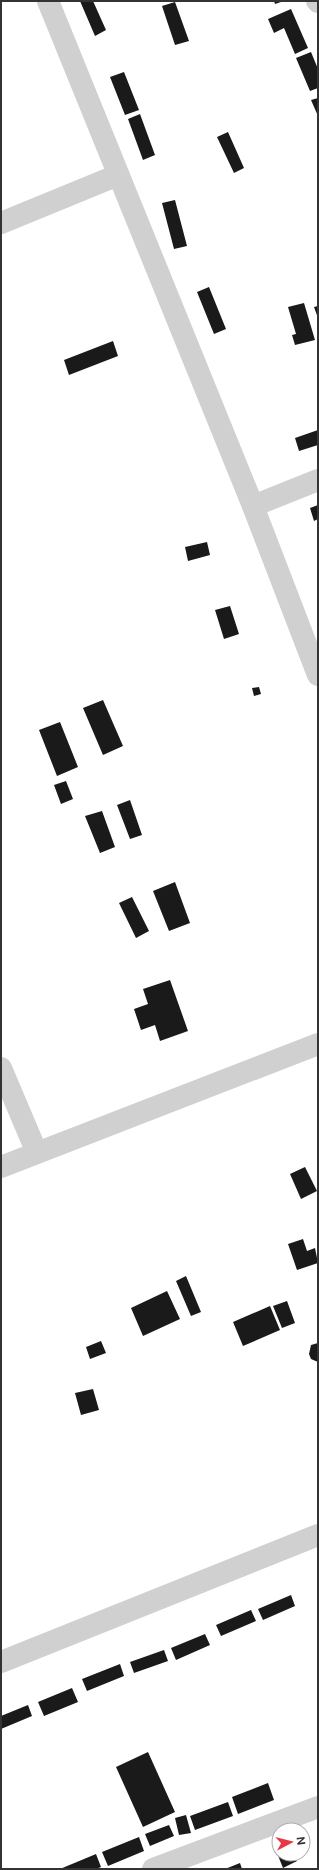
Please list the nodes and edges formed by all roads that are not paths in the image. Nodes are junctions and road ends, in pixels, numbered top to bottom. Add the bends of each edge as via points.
1 (48, 1) edge
2 (118, 175) junction
3 (1, 223) edge
4 (318, 480) edge
5 (253, 506) junction
6 (318, 675) edge
7 (318, 1044) edge
8 (1, 1068) edge
9 (37, 1152) junction
10 (1, 1167) edge
11 (318, 1535) edge
12 (1, 1662) edge
13 (318, 1807) edge
14 (153, 1869) edge

1 - 2 street
2 - 3 street
2 - 5 street
4 - 5 street
5 - 6 street
7 - 9 street
8 - 9 street
9 - 10 street
11 - 12 street
13 - 14 street

